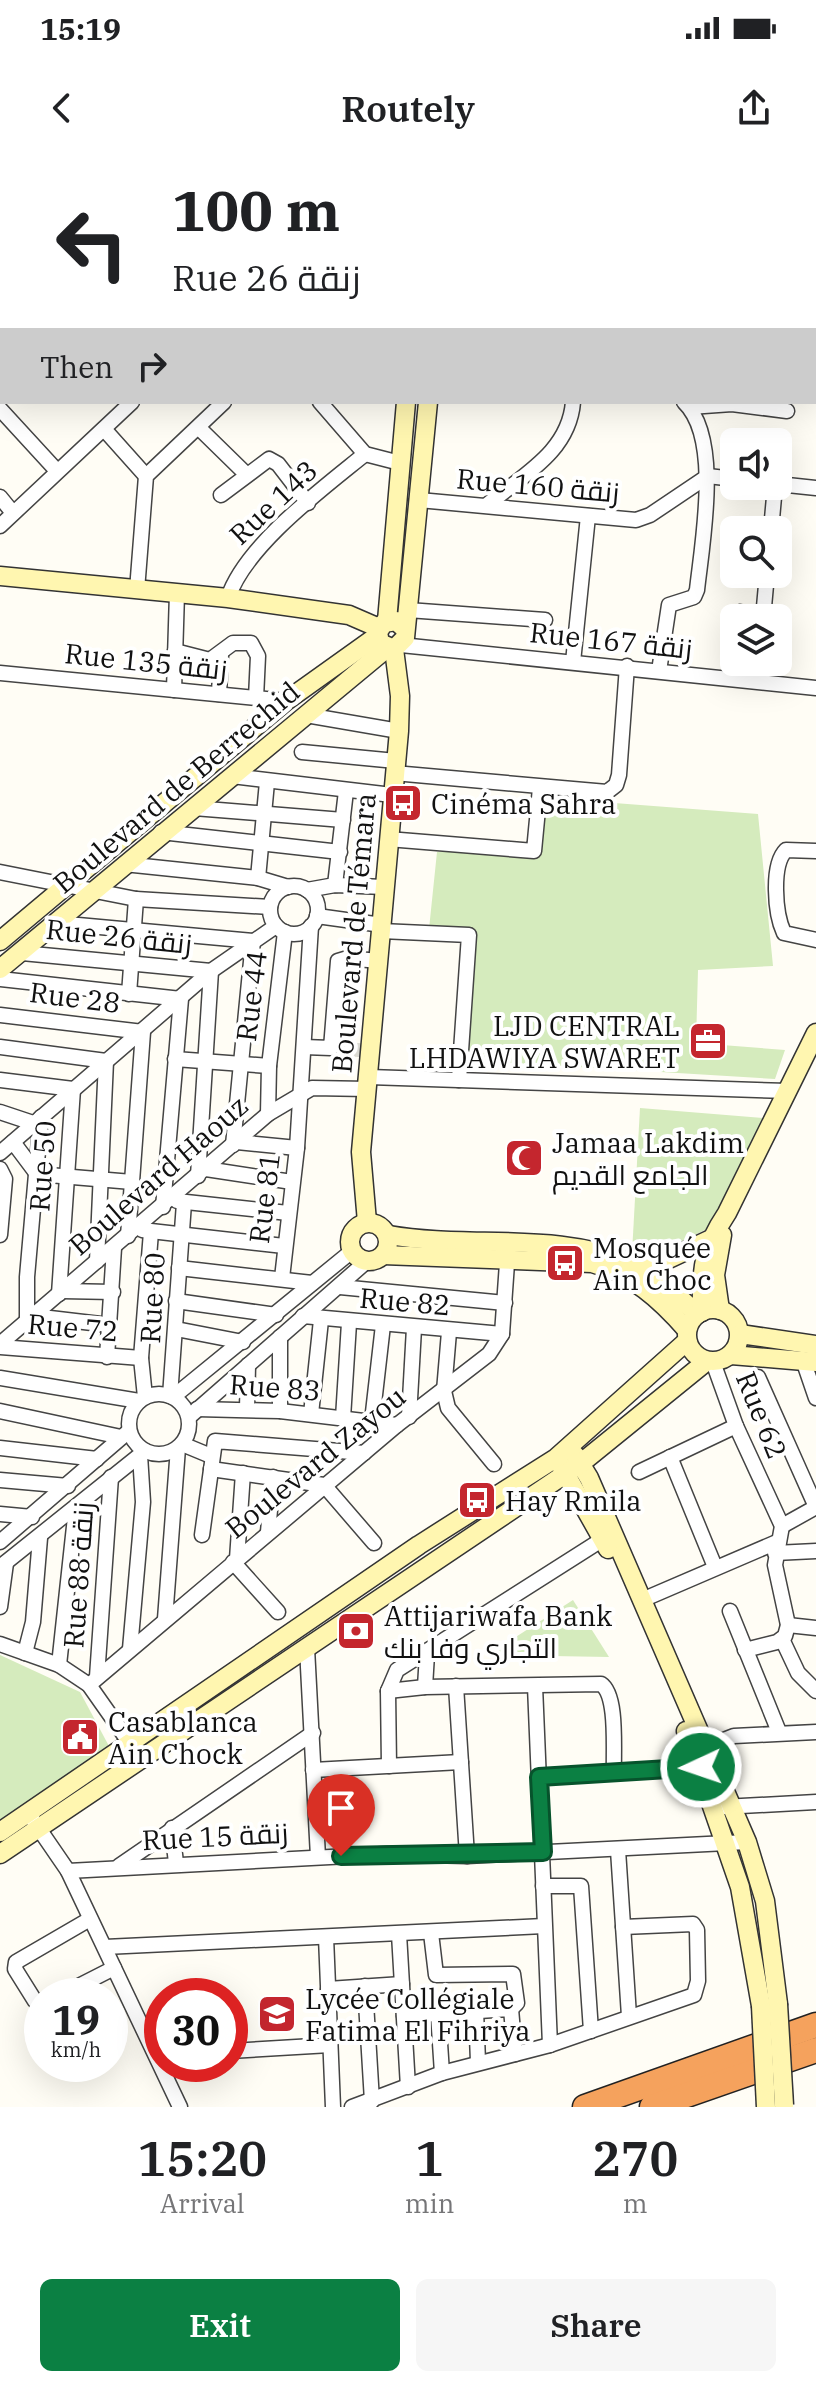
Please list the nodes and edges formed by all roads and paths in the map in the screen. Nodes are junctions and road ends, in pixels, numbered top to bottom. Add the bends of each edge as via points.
1 (130, 404) edge
2 (322, 404) edge
3 (406, 404) edge
4 (428, 404) edge
5 (573, 404) edge
6 (216, 405) edge
7 (687, 405) edge
8 (0, 409) edge
9 (787, 411) dead end
10 (199, 428) junction
11 (104, 429) junction
12 (365, 454) junction
13 (400, 463) junction
14 (57, 471) junction
15 (245, 473) junction
16 (146, 476) junction
17 (708, 476) junction
18 (720, 477) edge
19 (792, 486) edge
20 (816, 488) edge
21 (221, 495) dead end
22 (0, 497) edge
23 (419, 500) junction
24 (308, 503) junction
25 (487, 505) junction
26 (13, 513) junction
27 (588, 516) junction
28 (0, 526) edge
29 (0, 576) edge
30 (137, 590) junction
31 (177, 593) junction
32 (228, 598) junction
33 (545, 620) dead end
34 (392, 633) junction
35 (175, 651) junction
36 (221, 655) junction
37 (573, 662) junction
38 (627, 666) junction
39 (659, 671) junction
40 (0, 673) edge
41 (758, 676) edge
42 (757, 681) junction
43 (816, 688) edge
44 (174, 690) junction
45 (219, 694) junction
46 (256, 698) junction
47 (286, 701) junction
48 (306, 715) junction
49 (399, 731) junction
50 (302, 752) dead end
51 (395, 767) junction
52 (232, 776) junction
53 (267, 782) junction
54 (540, 788) junction
55 (346, 791) junction
56 (392, 795) junction
57 (194, 808) junction
58 (265, 814) junction
59 (343, 820) junction
60 (161, 832) junction
61 (388, 839) junction
62 (262, 846) junction
63 (816, 851) edge
64 (340, 852) junction
65 (124, 864) junction
66 (0, 872) edge
67 (258, 878) junction
68 (67, 885) junction
69 (335, 885) junction
70 (288, 887) junction
71 (384, 887) junction
72 (307, 890) junction
73 (92, 891) junction
74 (136, 899) junction
75 (270, 907) junction
76 (314, 921) junction
77 (56, 923) junction
78 (381, 928) junction
79 (280, 929) junction
80 (134, 931) junction
81 (816, 940) edge
82 (0, 941) edge
83 (253, 941) junction
84 (22, 953) junction
85 (378, 961) junction
86 (130, 963) junction
87 (0, 969) edge
88 (211, 971) junction
89 (0, 979) edge
90 (129, 994) junction
91 (181, 999) junction
92 (0, 1015) edge
93 (143, 1032) junction
94 (816, 1033) edge
95 (0, 1047) edge
96 (304, 1047) junction
97 (175, 1059) junction
98 (106, 1061) junction
99 (205, 1062) junction
100 (239, 1064) junction
101 (269, 1066) junction
102 (0, 1080) edge
103 (459, 1080) junction
104 (368, 1083) junction
105 (73, 1089) junction
106 (788, 1091) junction
107 (300, 1094) junction
108 (0, 1112) edge
109 (268, 1114) junction
110 (37, 1120) junction
111 (13, 1142) junction
112 (235, 1143) junction
113 (297, 1148) junction
114 (0, 1153) edge
115 (0, 1169) edge
116 (202, 1173) junction
117 (37, 1174) junction
118 (69, 1178) junction
119 (98, 1179) junction
120 (132, 1182) junction
121 (292, 1182) junction
122 (173, 1203) junction
123 (288, 1213) junction
124 (727, 1213) junction
125 (367, 1222) junction
126 (139, 1232) junction
127 (0, 1235) edge
128 (181, 1235) junction
129 (389, 1235) junction
130 (709, 1240) junction
131 (284, 1246) junction
132 (114, 1248) junction
133 (508, 1251) junction
134 (367, 1256) junction
135 (97, 1261) junction
136 (179, 1268) junction
137 (645, 1270) junction
138 (282, 1278) junction
139 (312, 1283) junction
140 (340, 1287) junction
141 (61, 1292) junction
142 (113, 1292) junction
143 (176, 1301) junction
144 (505, 1303) junction
145 (276, 1315) junction
146 (303, 1316) junction
147 (30, 1319) junction
148 (321, 1320) junction
149 (699, 1321) junction
150 (349, 1323) junction
151 (109, 1325) junction
152 (383, 1325) junction
153 (414, 1328) junction
154 (176, 1329) junction
155 (449, 1332) junction
156 (502, 1334) junction
157 (740, 1334) junction
158 (280, 1337) junction
159 (243, 1342) junction
160 (816, 1345) edge
161 (0, 1346) edge
162 (107, 1357) junction
163 (141, 1358) junction
164 (717, 1359) junction
165 (810, 1361) edge
166 (248, 1365) junction
167 (758, 1377) dead end
168 (0, 1378) edge
169 (444, 1391) junction
170 (172, 1396) junction
171 (816, 1398) edge
172 (142, 1399) junction
173 (247, 1409) junction
174 (0, 1411) edge
175 (280, 1411) junction
176 (193, 1413) junction
177 (311, 1414) junction
178 (343, 1418) junction
179 (372, 1421) junction
180 (403, 1421) junction
181 (736, 1426) junction
182 (125, 1434) junction
183 (180, 1446) junction
184 (0, 1448) edge
185 (142, 1453) junction
186 (364, 1453) junction
187 (670, 1457) junction
188 (97, 1459) junction
189 (568, 1461) junction
190 (211, 1462) junction
191 (494, 1464) dead end
192 (639, 1472) dead end
193 (243, 1473) junction
194 (111, 1477) junction
195 (273, 1477) junction
196 (0, 1480) edge
197 (324, 1485) junction
198 (68, 1486) junction
199 (816, 1507) edge
200 (76, 1508) junction
201 (0, 1514) edge
202 (32, 1517) junction
203 (782, 1526) junction
204 (268, 1532) junction
205 (202, 1535) dead end
206 (40, 1538) junction
207 (603, 1539) junction
208 (0, 1542) edge
209 (374, 1543) dead end
210 (776, 1548) junction
211 (816, 1551) edge
212 (235, 1560) junction
213 (3, 1565) edge
214 (715, 1567) junction
215 (642, 1600) junction
216 (0, 1607) edge
217 (730, 1611) dead end
218 (278, 1612) dead end
219 (165, 1619) junction
220 (816, 1628) edge
221 (785, 1632) junction
222 (0, 1644) edge
223 (307, 1648) junction
224 (130, 1649) junction
225 (745, 1650) junction
226 (25, 1653) junction
227 (427, 1654) junction
228 (59, 1665) junction
229 (93, 1681) junction
230 (456, 1686) junction
231 (535, 1686) junction
232 (425, 1687) junction
233 (388, 1691) junction
234 (816, 1691) edge
235 (779, 1732) junction
236 (816, 1732) edge
237 (313, 1733) junction
238 (706, 1747) junction
239 (135, 1752) junction
240 (461, 1762) junction
241 (389, 1766) junction
242 (701, 1767) junction
243 (313, 1770) junction
244 (614, 1772) junction
245 (539, 1777) junction
246 (816, 1802) edge
247 (725, 1807) junction
248 (30, 1811) junction
249 (172, 1828) junction
250 (36, 1830) junction
251 (0, 1832) edge
252 (747, 1842) junction
253 (726, 1845) junction
254 (618, 1850) junction
255 (543, 1852) junction
256 (0, 1854) edge
257 (467, 1856) junction
258 (318, 1857) junction
259 (176, 1863) junction
260 (117, 1867) junction
261 (68, 1871) junction
262 (543, 1886) junction
263 (90, 1919) junction
264 (544, 1926) junction
265 (623, 1927) junction
266 (431, 1933) junction
267 (399, 1934) junction
268 (326, 1937) junction
269 (105, 1947) junction
270 (114, 1968) junction
271 (94, 1978) edge
272 (24, 1983) edge
273 (402, 1984) junction
274 (365, 1986) junction
275 (328, 1989) junction
276 (770, 2005) junction
277 (511, 2009) junction
278 (476, 2010) junction
279 (438, 2013) junction
280 (404, 2016) junction
281 (629, 2016) junction
282 (144, 2025) edge
283 (816, 2025) edge
284 (591, 2031) junction
285 (330, 2045) junction
286 (550, 2045) junction
287 (248, 2050) edge
288 (816, 2050) edge
289 (515, 2054) junction
290 (478, 2062) junction
291 (442, 2073) junction
292 (170, 2082) edge
293 (408, 2087) junction
294 (372, 2101) junction
295 (778, 2106) edge
296 (180, 2107) edge
297 (333, 2107) edge
298 (352, 2107) edge
299 (585, 2107) edge
300 (652, 2107) edge

1 - 11 street
2 - 12 street
3 - 13 street, Boulevard de Témara
4 - 23 street, Boulevard de Témara
5 - 25 street via 563,440
6 - 10 street
7 - 9 street
7 - 17 street
8 - 14 street
10 - 15 street
10 - 16 street
11 - 14 street
11 - 16 street
12 - 13 street
12 - 24 street, Rue 143
13 - 34 street, Boulevard de Témara
14 - 26 street
15 - 21 street
15 - 24 street via 272,460
16 - 30 street
17 - 18 street
17 - 27 street, Rue 160 زنقة via 642,518
17 - 39 street via 696,595 669,605
19 - 20 street
22 - 26 street
23 - 25 street, Rue 160 زنقة
23 - 34 street, Boulevard de Témara
24 - 32 street, Rue 143 via 243,565
25 - 27 street, Rue 160 زنقة
26 - 28 street
27 - 37 street
29 - 30 street
30 - 31 street
31 - 32 street
31 - 35 street
32 - 34 street via 349,615
33 - 34 street
34 - 37 street, Rue 167 زنقة
34 - 47 street, Boulevard de Berrechid
34 - 48 street, Boulevard de Berrechid
34 - 49 street, Boulevard de Témara
35 - 36 street via 210,660
35 - 44 street
36 - 45 street
36 - 46 street via 233,643 255,646
37 - 38 street, Rue 167 زنقة
38 - 39 street, Rue 167 زنقة
38 - 54 street via 616,785 599,793
39 - 42 street, Rue 167 زنقة
40 - 44 street, Rue 135 زنقة
41 - 42 street
42 - 43 street, Rue 167 زنقة
44 - 45 street, Rue 135 زنقة
45 - 46 street, Rue 135 زنقة
46 - 47 street, Rue 135 زنقة
47 - 68 street, Boulevard de Berrechid
48 - 49 street
48 - 52 street, Boulevard de Berrechid
49 - 51 street, Boulevard de Témara
50 - 51 street
51 - 54 street
51 - 56 street, Boulevard de Témara
52 - 53 street
52 - 57 street, Boulevard de Berrechid
53 - 55 street
53 - 58 street
54 - 61 street via 534,851
55 - 56 street
55 - 59 street
56 - 61 street, Boulevard de Témara
57 - 58 street
57 - 60 street, Boulevard de Berrechid
58 - 59 street
58 - 62 street
59 - 64 street
60 - 62 street
60 - 65 street, Boulevard de Berrechid
61 - 71 street, Boulevard de Témara
62 - 64 street
62 - 67 street
63 - 81 street via 786,850 778,861 784,933
64 - 69 street
65 - 67 street
65 - 73 street, Boulevard de Berrechid
66 - 68 street
67 - 70 street
68 - 73 street
68 - 82 street, Boulevard de Berrechid
69 - 71 street
69 - 72 street
70 - 72 street
70 - 75 street via 275,895
71 - 78 street, Boulevard de Témara
72 - 76 street via 317,904
73 - 74 street
73 - 77 street, Boulevard de Berrechid
74 - 75 street
74 - 80 street
75 - 79 street
76 - 78 street
76 - 79 street via 300,933
76 - 96 street, Rue 81
77 - 80 street
77 - 84 street, Boulevard de Berrechid
78 - 85 street, Boulevard de Témara
78 - 103 street via 469,935
79 - 83 street
79 - 101 street, Rue 44
80 - 83 street
80 - 86 street
83 - 88 street
83 - 100 street
84 - 86 street, Rue 26 زنقة
84 - 87 street, Boulevard de Berrechid
85 - 96 street via 338,961 331,1048
85 - 104 street, Boulevard de Témara
86 - 88 street, Rue 26 زنقة
86 - 90 street
88 - 91 street
88 - 99 street
89 - 90 street
90 - 91 street
91 - 93 street
91 - 97 street, Rue 80
92 - 93 street, Rue 28
93 - 98 street
93 - 120 street
94 - 106 street
95 - 98 street
96 - 107 street, Rue 81
97 - 99 street
97 - 122 street, Rue 80
98 - 105 street
98 - 119 street
99 - 100 street
99 - 116 street
100 - 101 street
100 - 112 street
101 - 109 street, Rue 44
102 - 105 street
103 - 104 street, Boulevard Haouz
103 - 106 street, Boulevard Haouz
104 - 107 street, Boulevard Haouz
104 - 125 street, Boulevard de Témara via 361,1152
105 - 110 street
105 - 118 street, Rue 50
106 - 124 street
107 - 109 street, Boulevard Haouz
107 - 113 street, Rue 81
108 - 110 street
109 - 112 street, Boulevard Haouz
110 - 111 street
110 - 117 street
111 - 114 street
111 - 117 street
112 - 113 street
112 - 116 street, Boulevard Haouz
113 - 121 street, Rue 81
115 - 127 street via 5,1179
116 - 121 street
116 - 122 street, Boulevard Haouz
117 - 118 street
117 - 147 street via 27,1277
118 - 119 street
118 - 141 street, Rue 50
119 - 120 street
119 - 135 street
120 - 126 street
121 - 123 street, Rue 81
122 - 123 street
122 - 126 street, Boulevard Haouz
122 - 128 street, Rue 80
123 - 131 street, Rue 81
124 - 130 street
124 - 149 street
125 - 129 street
125 - 134 street via 353,1230
126 - 128 street
126 - 132 street, Boulevard Haouz
126 - 163 street
128 - 131 street
128 - 136 street, Rue 80
129 - 133 street
129 - 134 street via 389,1246
130 - 137 street
130 - 149 street
131 - 138 street, Rue 81
132 - 135 street, Boulevard Haouz
132 - 142 street
133 - 134 street
133 - 137 street via 590,1250
133 - 144 street
133 - 149 street via 610,1268
134 - 139 street
134 - 140 street
135 - 141 street, Boulevard Haouz
136 - 138 street
136 - 143 street, Rue 80
137 - 149 street
138 - 139 street, Rue 81
139 - 145 street
140 - 144 street
140 - 146 street
141 - 142 street
141 - 147 street, Boulevard Haouz
142 - 151 street
143 - 145 street
143 - 154 street, Rue 80
144 - 156 street
145 - 159 street
146 - 148 street, Rue 82
146 - 158 street
147 - 151 street
147 - 161 street, Boulevard Haouz
148 - 150 street, Rue 82
148 - 177 street
149 - 157 street via 734,1319
149 - 164 street via 694,1354
149 - 189 street
150 - 152 street, Rue 82
150 - 178 street
151 - 162 street
152 - 153 street, Rue 82
152 - 179 street
153 - 155 street, Rue 82
153 - 180 street
154 - 159 street
154 - 170 street, Rue 80
155 - 156 street, Rue 82
155 - 169 street
156 - 169 street, Boulevard Zayou via 481,1361
157 - 160 street
157 - 164 street
158 - 166 street
158 - 175 street
159 - 170 street
161 - 162 street, Rue 72
162 - 163 street, Rue 72
163 - 172 street
164 - 165 street
164 - 181 street, Rue 62
164 - 189 street
165 - 171 street
166 - 173 street
166 - 176 street
167 - 199 street
168 - 172 street
169 - 180 street, Boulevard Zayou
169 - 191 street via 448,1408
170 - 172 street
170 - 176 street
172 - 182 street via 130,1414
173 - 175 street, Rue 83
173 - 176 street, Rue 83
174 - 182 street
175 - 177 street, Rue 83
176 - 183 street
177 - 178 street, Rue 83
178 - 179 street, Rue 83
179 - 180 street, Rue 83
180 - 186 street, Boulevard Zayou
181 - 187 street
181 - 203 street, Rue 62
182 - 185 street
182 - 188 street
183 - 185 street via 165,1454
183 - 190 street
183 - 219 street
184 - 188 street
185 - 194 street
185 - 224 street
186 - 190 street via 227,1440 213,1442
186 - 197 street, Boulevard Zayou
187 - 192 street
187 - 214 street
188 - 198 street
189 - 207 street
189 - 215 street
189 - 223 street
189 - 239 street via 419,1545
190 - 193 street
190 - 205 street
193 - 195 street
193 - 212 street
194 - 200 street
194 - 229 street, Rue 88 زنقة
195 - 197 street
195 - 204 street
196 - 198 street
197 - 204 street, Boulevard Zayou
197 - 209 street
198 - 202 street
199 - 203 street
200 - 206 street
200 - 228 street
201 - 202 street
202 - 208 street
203 - 210 street
204 - 212 street, Boulevard Zayou
206 - 213 street
206 - 226 street
207 - 227 street
207 - 242 street
210 - 211 street
210 - 214 street
210 - 221 street
212 - 218 street
212 - 219 street, Boulevard Zayou
213 - 216 street
214 - 215 street
215 - 238 street
217 - 225 street
219 - 224 street, Boulevard Zayou
220 - 221 street
221 - 225 street
221 - 234 street via 798,1673
222 - 226 street
223 - 237 street
223 - 239 street
224 - 229 street, Boulevard Zayou
225 - 235 street
226 - 228 street
227 - 232 street
227 - 233 street via 397,1670
228 - 229 street
229 - 239 street
230 - 231 street
230 - 232 street
230 - 240 street
231 - 244 street via 601,1684 608,1690
231 - 245 street
232 - 233 street
233 - 241 street
235 - 236 street
235 - 238 street via 734,1736
237 - 243 street
237 - 249 street
238 - 247 street
239 - 248 street
239 - 250 street
240 - 241 street
240 - 257 street
241 - 243 street
242 - 244 street
242 - 247 street
243 - 258 street
244 - 245 street
245 - 255 street
246 - 247 street
247 - 252 street
247 - 253 street
248 - 250 street
248 - 251 street
249 - 259 street
249 - 260 street
250 - 256 street
250 - 261 street
252 - 253 street, Rue 15 زنقة
252 - 276 street via 765,1901
253 - 254 street, Rue 15 زنقة
253 - 276 street
254 - 255 street, Rue 15 زنقة
254 - 265 street
255 - 257 street, Rue 15 زنقة
255 - 262 street
257 - 258 street, Rue 15 زنقة
258 - 259 street, Rue 15 زنقة
259 - 260 street, Rue 15 زنقة
260 - 261 street, Rue 15 زنقة
261 - 263 street
262 - 264 street
262 - 284 street via 581,1886
263 - 269 street
263 - 272 street via 16,1962
264 - 266 street
264 - 286 street
265 - 281 street
265 - 281 street via 690,1923 697,1938 694,1995
266 - 267 street
266 - 277 street via 436,1975 513,1974 517,2003
267 - 268 street
267 - 273 street
268 - 269 street
268 - 275 street
269 - 270 street
270 - 271 street
270 - 282 street
273 - 274 street
273 - 280 street
274 - 275 street
274 - 294 street
275 - 285 street
276 - 295 street, bridge
277 - 278 street
277 - 289 street
278 - 279 street
278 - 290 street
279 - 280 street
279 - 291 street
280 - 293 street
281 - 284 street
283 - 299 highway
284 - 286 street
285 - 287 street
285 - 297 street
286 - 289 street
288 - 300 highway
289 - 290 street
290 - 291 street
291 - 293 street
292 - 296 street
293 - 294 street
294 - 298 street

